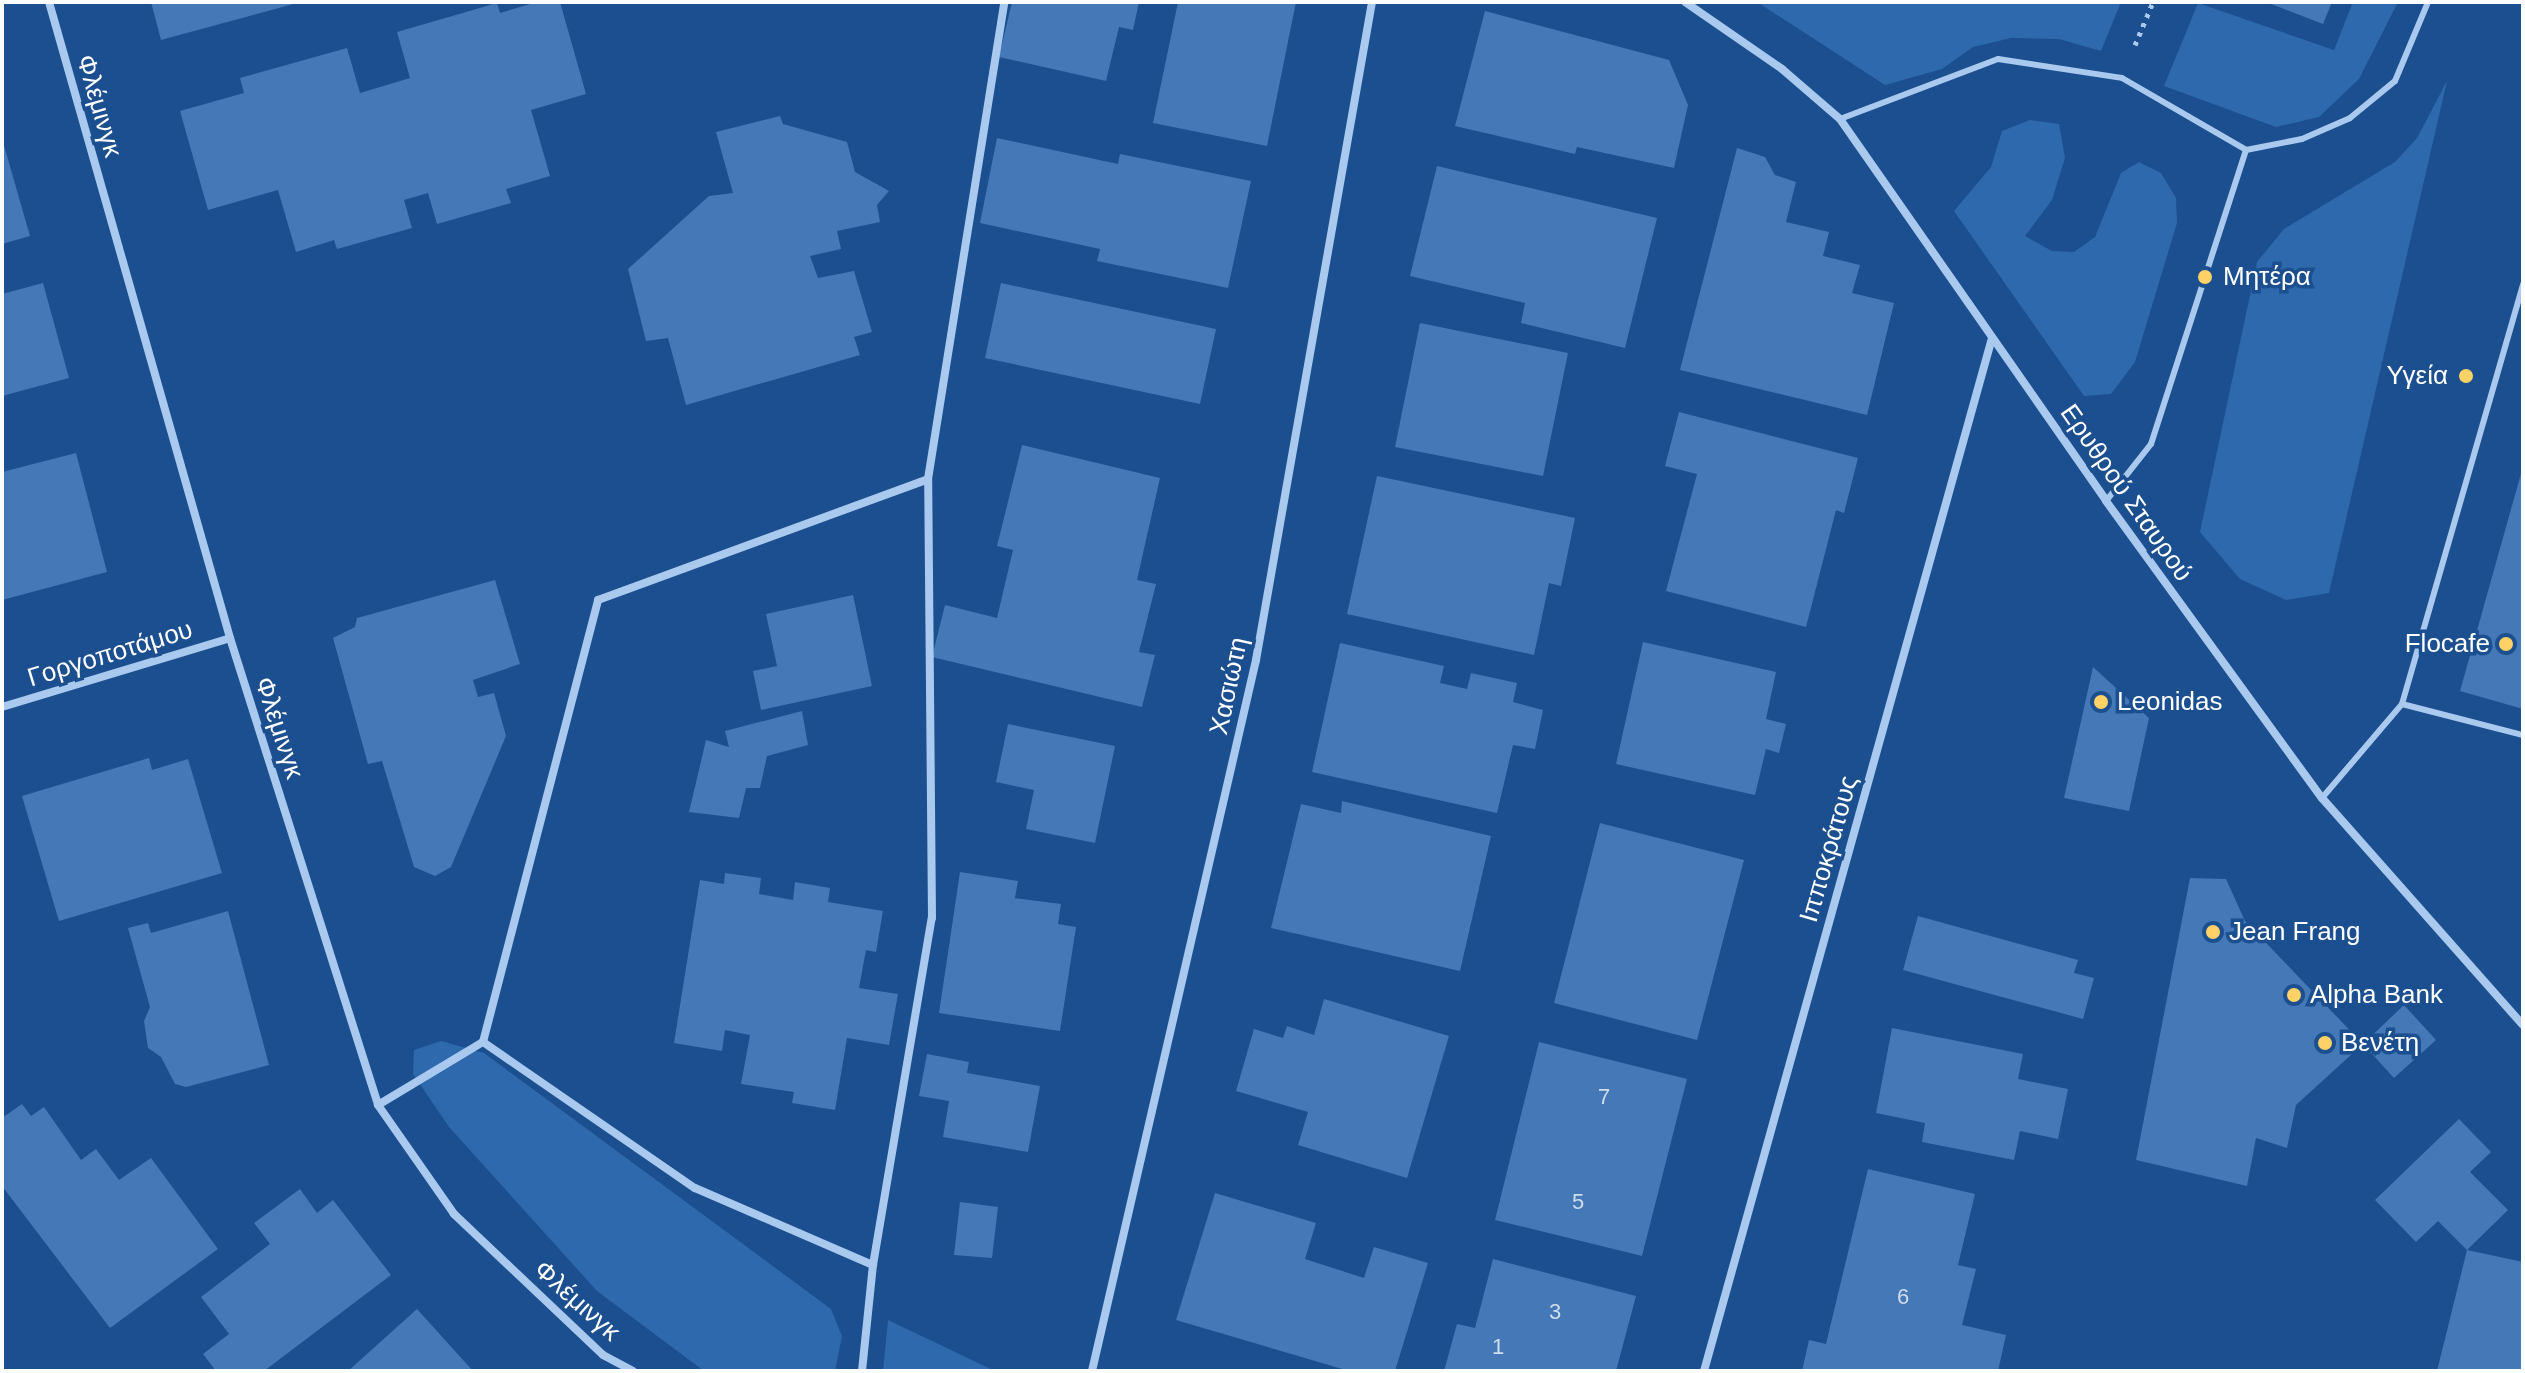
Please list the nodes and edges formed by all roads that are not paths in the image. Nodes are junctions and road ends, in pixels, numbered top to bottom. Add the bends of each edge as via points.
1 (49, 2) edge
2 (1004, 2) edge
3 (1372, 2) edge
4 (1685, 2) edge
5 (2428, 2) edge
6 (1840, 119) junction
7 (2246, 150) junction
8 (2523, 284) edge
9 (1992, 338) junction
10 (928, 479) junction
11 (2106, 501) junction
12 (230, 638) junction
13 (2402, 704) junction
14 (2, 707) edge
15 (2523, 735) edge
16 (2322, 798) junction
17 (2523, 1025) edge
18 (483, 1042) junction
19 (378, 1105) junction
20 (873, 1265) junction
21 (633, 1371) edge
22 (862, 1371) edge
23 (1092, 1371) edge
24 (1704, 1371) edge

1 - 12 street, Φλέμινγκ
2 - 10 street
3 - 23 street, Χασιώτη via 1256,660
4 - 6 street, Ερυθρού Σταυρού via 1782,69
5 - 7 lane via 2395,81 2350,118 2302,139
6 - 7 lane via 1998,59 2122,78
6 - 9 street, Ερυθρού Σταυρού
7 - 11 lane via 2151,444
8 - 13 lane
9 - 11 street, Ερυθρού Σταυρού
9 - 24 street, Ιπποκράτους
10 - 18 street via 598,600
10 - 20 street via 932,918
11 - 16 street, Ερυθρού Σταυρού
12 - 14 street, Γοργοποτάμου
12 - 19 street, Φλέμινγκ
13 - 15 lane
13 - 16 lane
16 - 17 street, Ερυθρού Σταυρού
18 - 19 street
18 - 20 street via 695,1188
19 - 21 street, Φλέμινγκ via 454,1214 603,1355
20 - 22 street

